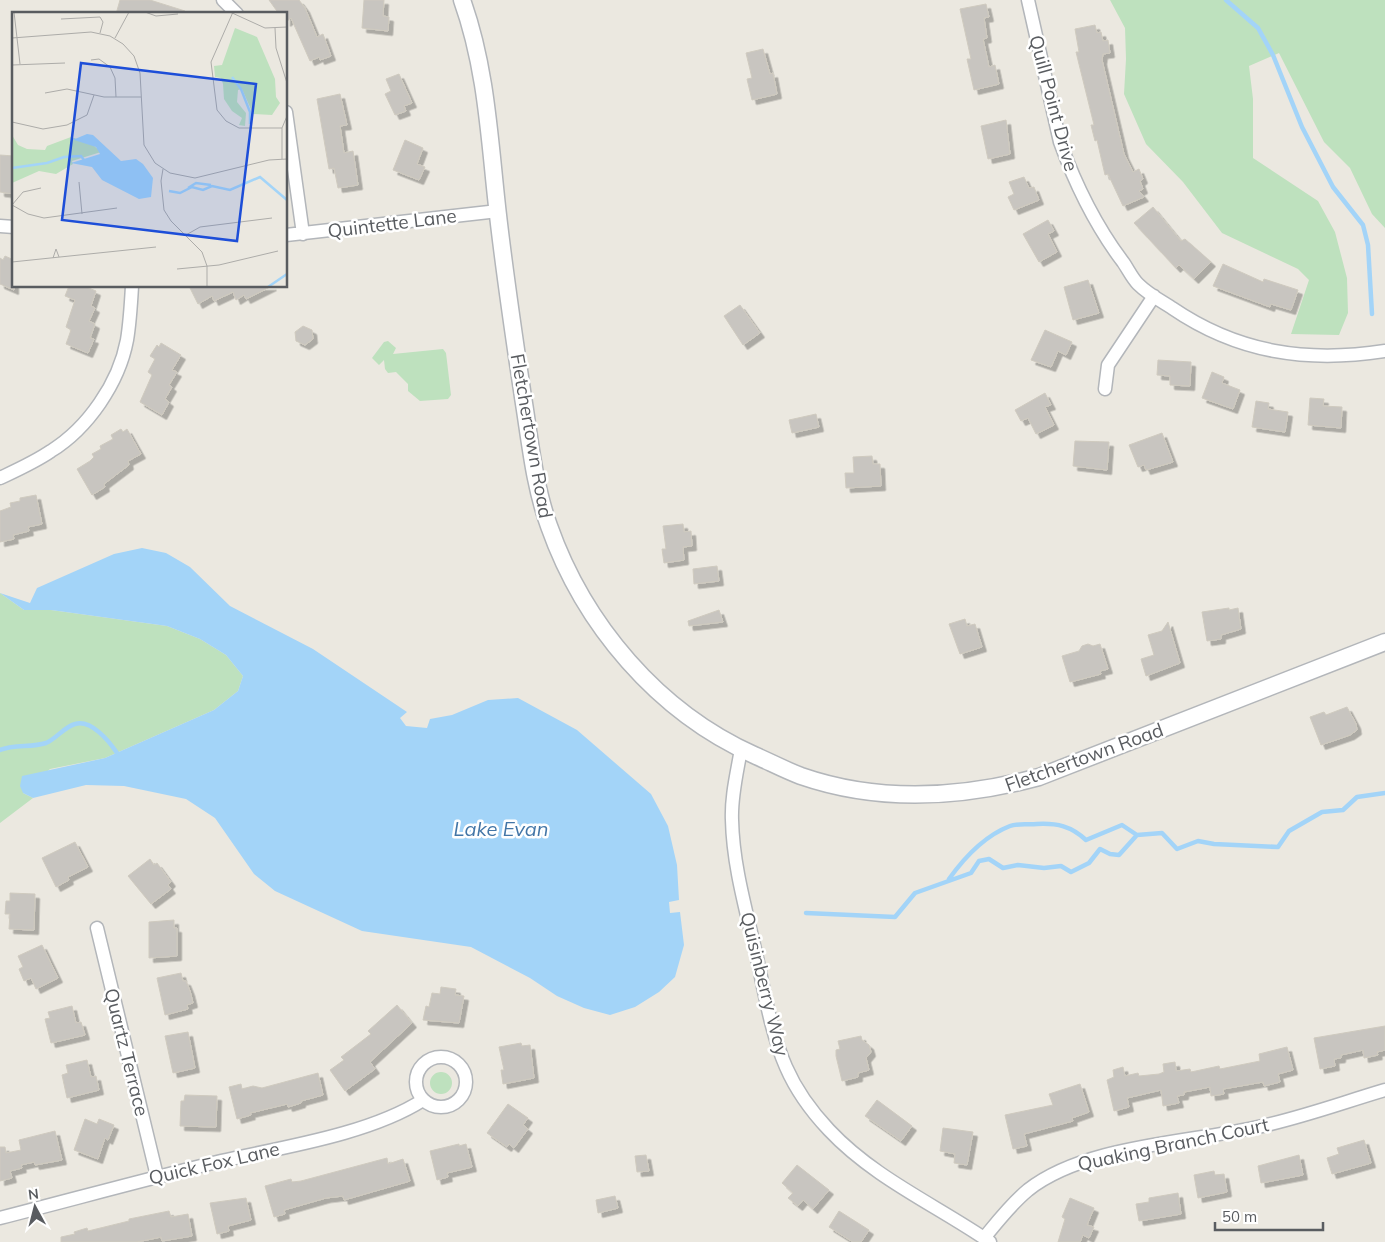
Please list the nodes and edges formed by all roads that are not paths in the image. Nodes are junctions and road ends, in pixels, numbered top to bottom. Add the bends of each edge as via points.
1 (223, 0) edge
2 (462, 0) edge
3 (1028, 0) edge
4 (235, 12) edge
5 (288, 127) edge
6 (498, 211) junction
7 (302, 234) junction
8 (288, 236) edge
9 (132, 288) edge
10 (1154, 296) junction
11 (1385, 351) edge
12 (1104, 389) dead end
13 (0, 478) edge
14 (1385, 642) edge
15 (741, 749) junction
16 (97, 928) dead end
17 (1385, 1090) edge
18 (423, 1100) dead end
19 (157, 1176) junction
20 (0, 1218) edge
21 (987, 1240) edge

1 - 4 street
2 - 6 street, Fletchertown Road via 477,47 484,86
3 - 10 street, Quill Point Drive via 1060,142 1076,186 1103,236 1138,284
5 - 7 street
6 - 7 street, Quintette Lane
6 - 15 street, Fletchertown Road via 537,487 559,551 587,606 650,685 699,725
7 - 8 street, Quintette Lane
9 - 13 street via 127,341 118,367 98,405 53,450
10 - 11 street, Quill Point Drive via 1209,330 1250,347 1295,355 1324,356
10 - 12 street via 1108,365
14 - 15 street, Fletchertown Road via 1109,752 1000,788 931,795 875,793 800,776
15 - 21 street, Quisinberry Way via 732,801 733,842 775,1038 786,1068 814,1112 852,1150 898,1186
16 - 19 street, Quartz Terrace
17 - 21 street, Quaking Branch Court via 1259,1127 1115,1153 1067,1168 1028,1190 1008,1208
18 - 19 street, Quick Fox Lane via 366,1127
19 - 20 street, Quick Fox Lane

